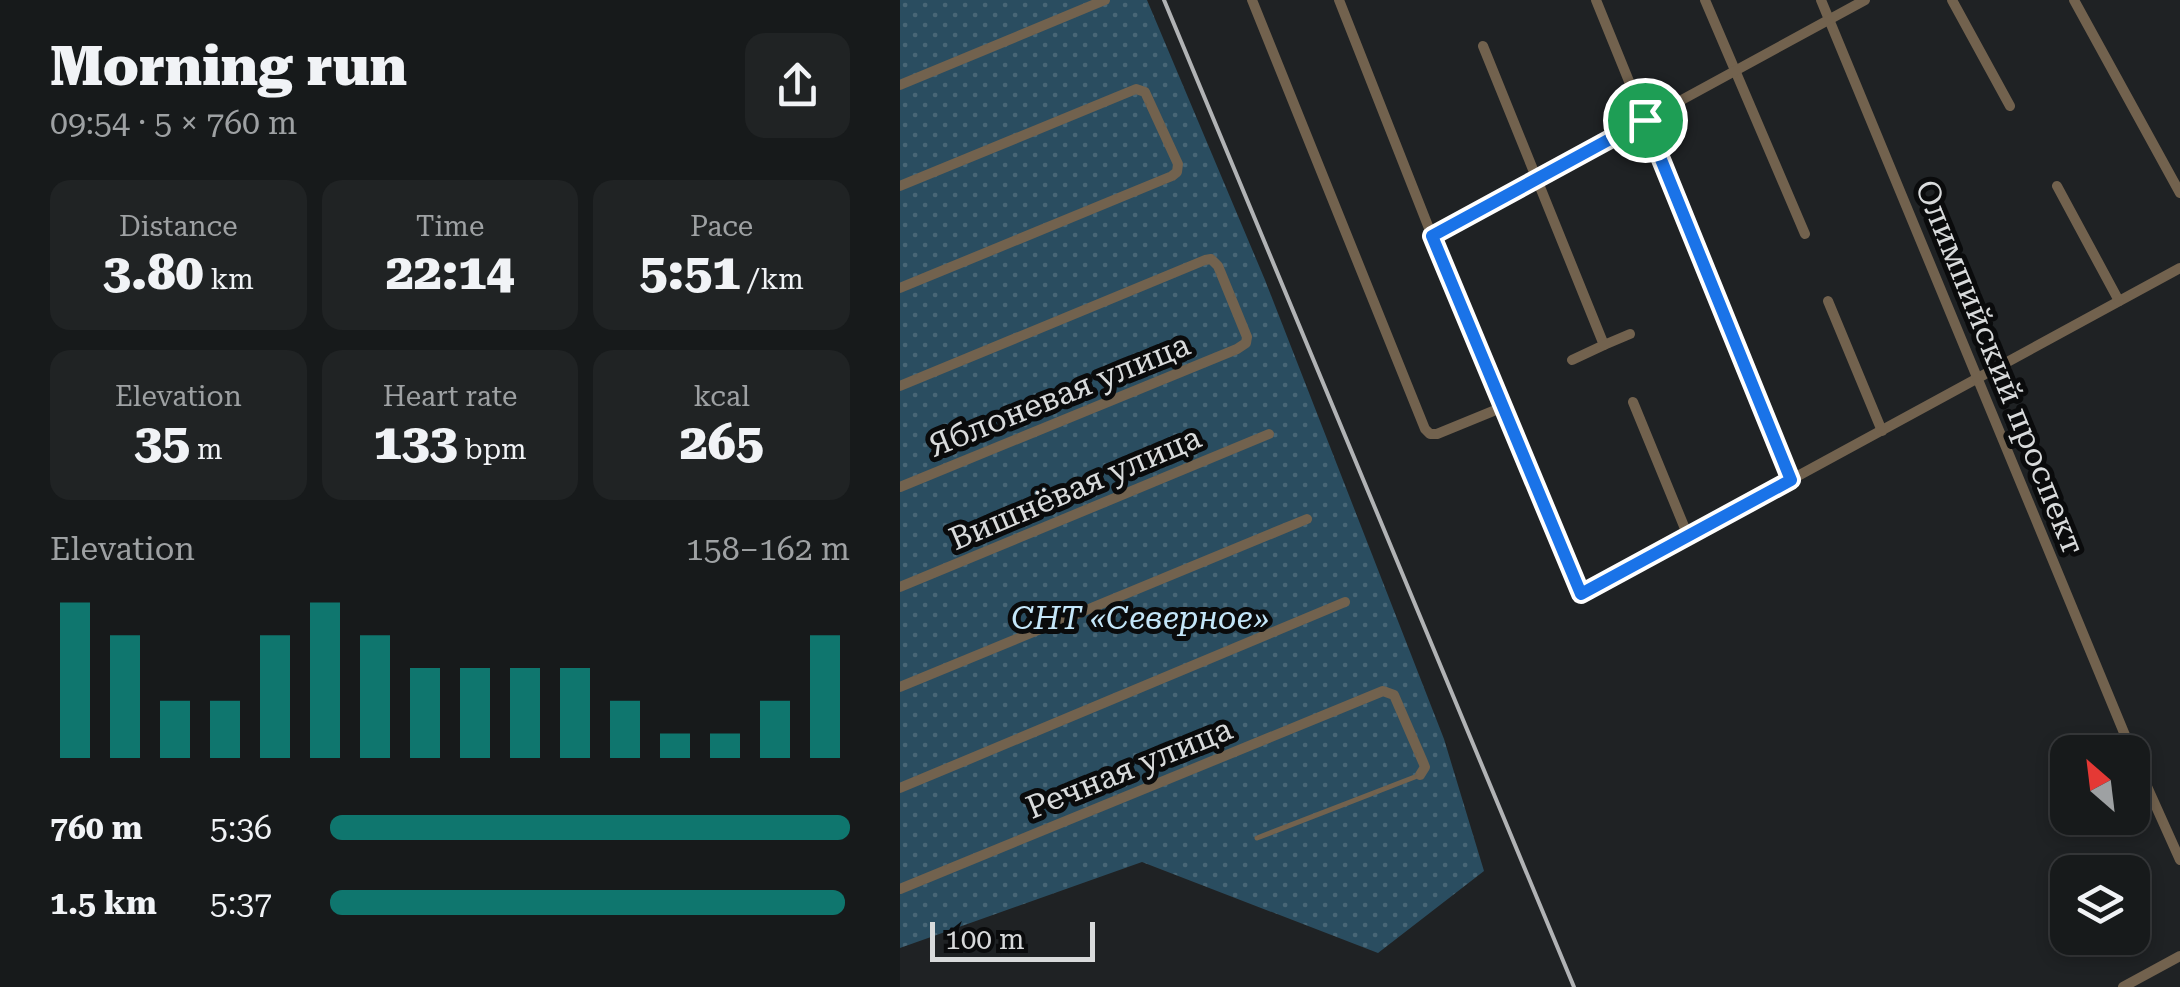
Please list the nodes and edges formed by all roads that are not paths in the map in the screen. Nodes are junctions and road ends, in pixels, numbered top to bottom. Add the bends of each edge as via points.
1 (1105, 0) edge
2 (1252, 0) edge
3 (1339, 0) edge
4 (1596, 0) edge
5 (1705, 0) edge
6 (1821, 0) edge
7 (1865, 0) edge
8 (1952, 0) edge
9 (2074, 0) edge
10 (1829, 20) junction
11 (1482, 46) dead end
12 (1734, 70) junction
13 (900, 85) edge
14 (2010, 106) dead end
15 (1645, 120) junction
16 (1538, 178) junction
17 (900, 186) edge
18 (2057, 186) dead end
19 (2180, 192) edge
20 (1805, 234) dead end
21 (1432, 236) junction
22 (2180, 268) edge
23 (900, 288) edge
24 (1828, 301) dead end
25 (2120, 301) junction
26 (1630, 334) dead end
27 (1604, 345) junction
28 (1572, 360) dead end
29 (1978, 378) junction
30 (900, 386) edge
31 (1633, 402) dead end
32 (1503, 406) junction
33 (1882, 431) junction
34 (1268, 434) dead end
35 (1791, 480) junction
36 (900, 486) edge
37 (1307, 518) dead end
38 (1688, 536) junction
39 (900, 587) edge
40 (1345, 602) dead end
41 (900, 687) edge
42 (2125, 735) edge
43 (1420, 774) joint
44 (900, 788) edge
45 (2150, 793) edge
46 (1257, 838) dead end
47 (2180, 860) edge
48 (900, 889) edge
49 (2180, 956) edge
50 (2123, 987) edge

1 - 13 street
2 - 32 street via 1426,429 1437,434
3 - 21 street
4 - 15 street
5 - 12 street
6 - 10 street, Олимпийский проспект
7 - 10 street
8 - 14 street
9 - 19 street
10 - 12 street
10 - 29 street, Олимпийский проспект
11 - 16 street
12 - 15 street
12 - 20 street
15 - 16 street
15 - 35 street
16 - 21 street
16 - 27 street
17 - 23 street via 1140,88 1178,164 1172,176
18 - 25 street
21 - 32 street
22 - 25 street
24 - 33 street
25 - 29 street
26 - 27 street
27 - 28 street
29 - 33 street
29 - 42 street, Олимпийский проспект
30 - 36 street, Яблоневая улица via 1211,259 1247,336 1237,349
31 - 38 street
32 - 38 street via 1581,594
33 - 35 street
34 - 39 street, Вишнёвая улица
35 - 38 street
37 - 41 street
40 - 44 street
43 - 46 lane
43 - 48 street, Речная улица via 1423,762 1394,695 1377,693
45 - 47 street, Олимпийский проспект
49 - 50 street

